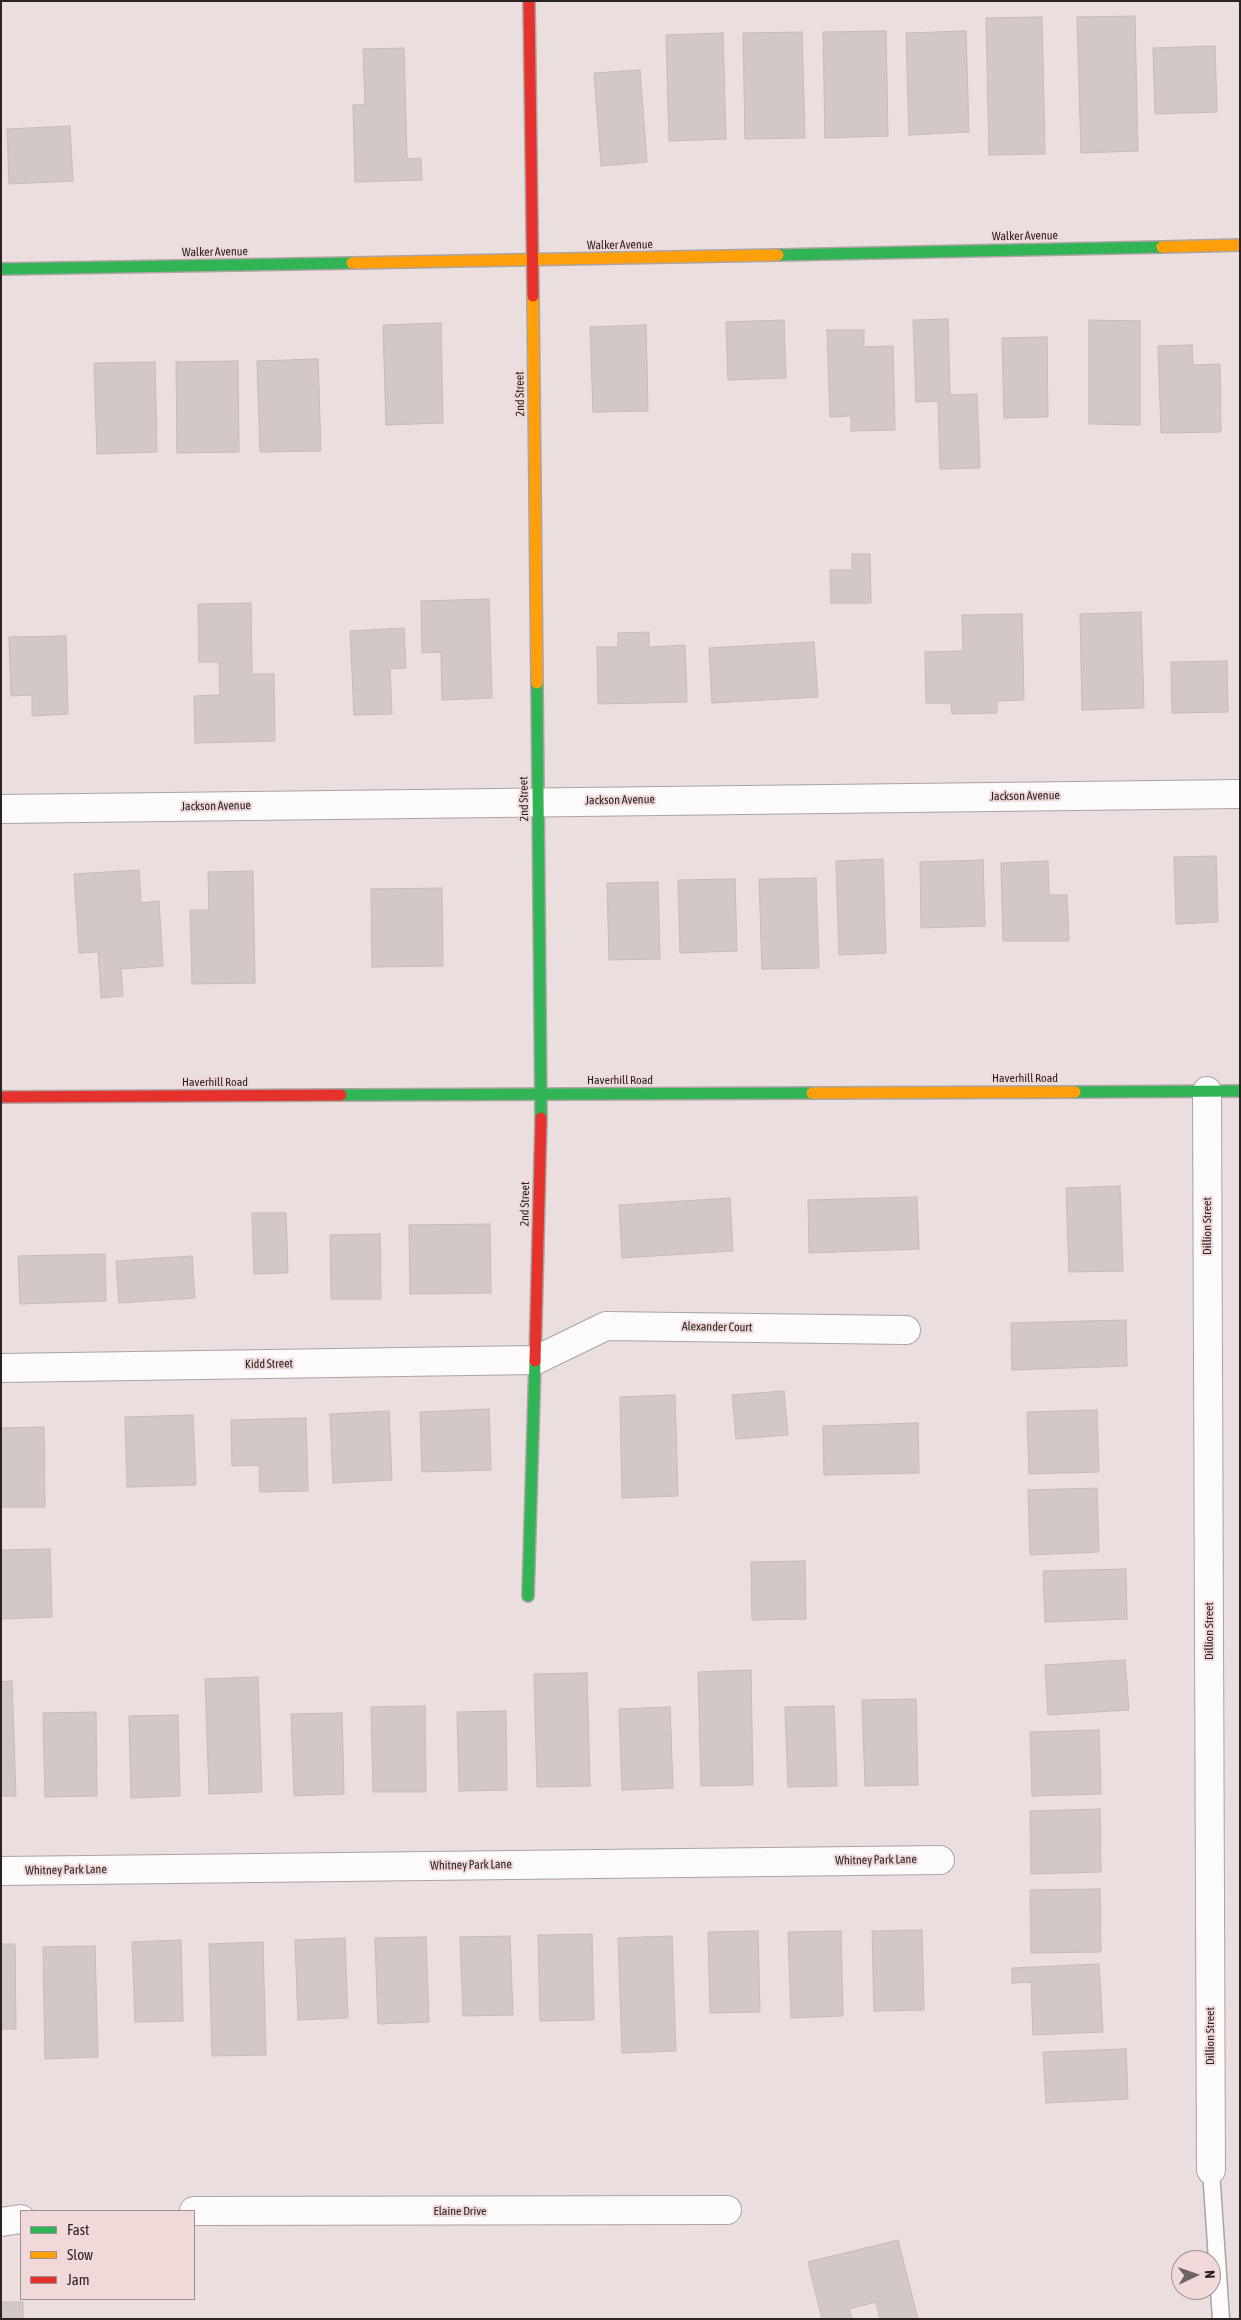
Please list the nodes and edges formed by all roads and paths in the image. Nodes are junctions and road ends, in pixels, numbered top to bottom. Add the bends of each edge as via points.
1 (529, 1) edge
2 (1240, 245) edge
3 (533, 261) junction
4 (1, 269) edge
5 (1240, 794) edge
6 (538, 801) junction
7 (1, 809) edge
8 (1207, 1091) junction
9 (1240, 1091) edge
10 (542, 1094) junction
11 (1, 1097) edge
12 (906, 1330) dead end
13 (536, 1360) junction
14 (1, 1368) edge
15 (528, 1596) dead end
16 (940, 1860) dead end
17 (1, 1871) edge
18 (1210, 2170) joint
19 (727, 2210) dead end
20 (195, 2211) edge
21 (20, 2219) edge
22 (1, 2222) edge
23 (1221, 2319) edge

1 - 3 street, 2nd Street
2 - 3 street, Walker Avenue
3 - 4 street, Walker Avenue
3 - 6 street, 2nd Street
5 - 6 street, Jackson Avenue
6 - 7 street, Jackson Avenue
6 - 10 street, 2nd Street
8 - 9 street, Haverhill Road
8 - 10 street, Haverhill Road
8 - 18 street, Dillion Street
10 - 11 street, Haverhill Road
10 - 13 street, 2nd Street
12 - 13 street, Alexander Court via 606,1326
13 - 14 street, Kidd Street
13 - 15 street, 2nd Street
16 - 17 street, Whitney Park Lane
18 - 23 lane
19 - 20 street, Elaine Drive
21 - 22 street

